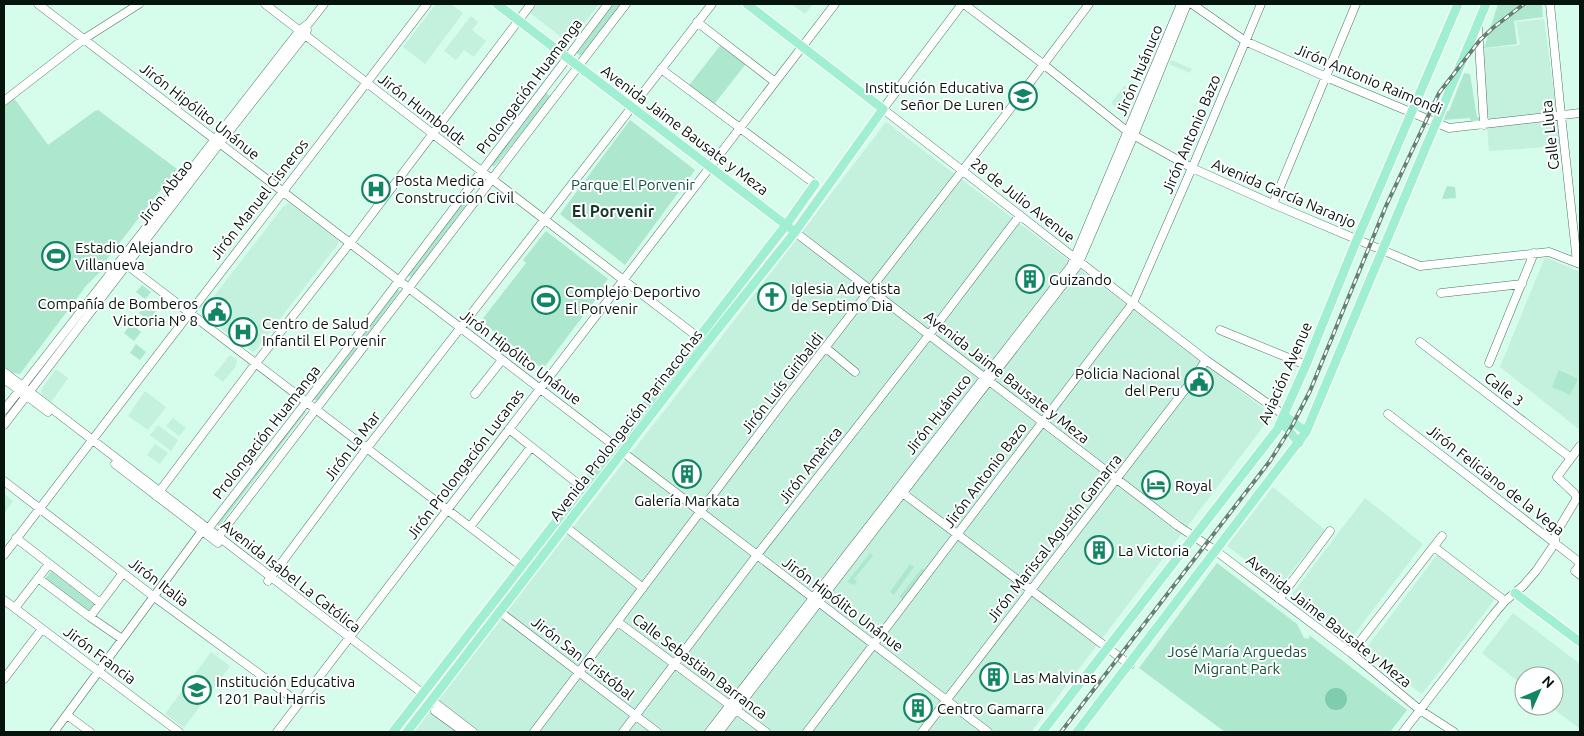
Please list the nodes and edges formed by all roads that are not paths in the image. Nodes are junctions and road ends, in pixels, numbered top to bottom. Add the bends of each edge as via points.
1 (38, 4) edge
2 (139, 4) edge
3 (265, 4) edge
4 (324, 4) edge
5 (427, 4) edge
6 (497, 4) edge
7 (531, 4) edge
8 (608, 4) edge
9 (626, 4) edge
10 (712, 4) edge
11 (746, 4) edge
12 (835, 4) edge
13 (963, 4) edge
14 (1089, 4) edge
15 (1181, 4) edge
16 (1187, 4) edge
17 (1192, 4) edge
18 (1261, 4) edge
19 (1356, 4) edge
20 (1458, 4) edge
21 (1486, 4) edge
22 (1550, 4) edge
23 (47, 6) edge
24 (518, 20) junction
25 (697, 22) junction
26 (1478, 27) junction
27 (303, 32) junction
28 (84, 39) junction
29 (1245, 41) junction
30 (802, 47) junction
31 (567, 58) junction
32 (1043, 64) junction
33 (578, 66) junction
34 (661, 69) junction
35 (1326, 77) junction
36 (775, 82) junction
37 (366, 83) junction
38 (4, 100) edge
39 (632, 107) junction
40 (883, 109) junction
41 (1412, 112) junction
42 (1580, 113) edge
43 (1561, 115) junction
44 (1436, 121) junction
45 (1484, 125) junction
46 (740, 128) junction
47 (1131, 133) junction
48 (433, 134) junction
49 (217, 141) junction
50 (710, 167) junction
51 (1192, 168) junction
52 (482, 171) junction
53 (962, 171) junction
54 (491, 178) junction
55 (815, 184) joint
56 (282, 191) junction
57 (1273, 204) junction
58 (1020, 215) junction
59 (544, 220) junction
60 (786, 225) junction
61 (795, 232) junction
62 (1358, 239) junction
63 (350, 243) junction
64 (1383, 250) junction
65 (1534, 253) junction
66 (1078, 260) junction
67 (123, 262) junction
68 (1579, 263) edge
69 (398, 280) junction
70 (623, 280) junction
71 (1522, 284) junction
72 (408, 287) junction
73 (870, 289) junction
74 (1442, 293) dead end
75 (1133, 303) junction
76 (189, 313) junction
77 (460, 328) junction
78 (1220, 330) dead end
79 (930, 335) junction
80 (698, 337) junction
81 (1420, 342) dead end
82 (706, 343) junction
83 (826, 348) junction
84 (502, 360) junction
85 (1206, 360) junction
86 (256, 363) junction
87 (1489, 363) dead end
88 (1306, 366) junction
89 (4, 372) edge
90 (855, 372) dead end
91 (987, 378) junction
92 (4, 379) edge
93 (20, 388) junction
94 (540, 389) junction
95 (28, 394) junction
96 (475, 394) dead end
97 (306, 402) junction
98 (316, 409) junction
99 (4, 410) edge
100 (1388, 414) dead end
101 (1284, 416) junction
102 (1043, 422) junction
103 (4, 425) edge
104 (509, 429) junction
105 (1306, 432) junction
106 (90, 441) junction
107 (1299, 442) junction
108 (614, 446) junction
109 (1580, 446) edge
110 (531, 447) junction
111 (367, 448) junction
112 (622, 452) junction
113 (1571, 458) junction
114 (1117, 479) junction
115 (4, 482) edge
116 (582, 487) junction
117 (900, 491) junction
118 (158, 494) junction
119 (39, 508) junction
120 (447, 510) junction
121 (700, 512) junction
122 (557, 520) junction
123 (470, 527) junction
124 (565, 527) junction
125 (205, 530) junction
126 (1330, 531) dead end
127 (958, 534) junction
128 (1442, 536) dead end
129 (1194, 537) junction
130 (16, 538) junction
131 (216, 539) junction
132 (1555, 544) junction
133 (1434, 547) junction
134 (1216, 551) junction
135 (4, 555) edge
136 (757, 555) junction
137 (48, 564) junction
138 (521, 566) junction
139 (123, 573) junction
140 (1578, 573) edge
141 (38, 578) junction
142 (269, 579) junction
143 (643, 588) junction
144 (1031, 590) junction
145 (1515, 593) junction
146 (153, 596) junction
147 (1279, 599) junction
148 (4, 600) edge
149 (815, 600) junction
150 (1505, 601) junction
151 (100, 603) junction
152 (491, 605) junction
153 (14, 608) junction
154 (500, 612) junction
155 (90, 616) junction
156 (618, 622) junction
157 (42, 629) junction
158 (122, 639) junction
159 (348, 640) junction
160 (1580, 642) edge
161 (874, 645) junction
162 (1107, 647) junction
163 (1351, 653) junction
164 (675, 664) junction
165 (1130, 664) junction
166 (99, 672) junction
167 (579, 672) junction
168 (4, 679) edge
169 (421, 696) junction
170 (946, 700) junction
171 (299, 703) junction
172 (430, 703) junction
173 (733, 707) junction
174 (1420, 710) junction
175 (68, 715) junction
176 (635, 716) junction
177 (281, 731) edge
178 (763, 731) edge
179 (54, 732) edge
180 (90, 732) edge
181 (179, 732) edge
182 (393, 732) edge
183 (407, 732) edge
184 (464, 732) edge
185 (473, 732) edge
186 (534, 732) edge
187 (623, 732) edge
188 (657, 732) edge
189 (708, 732) edge
190 (719, 732) edge
191 (807, 732) edge
192 (922, 732) edge
193 (988, 732) edge
194 (1042, 732) edge
195 (1078, 732) edge
196 (1403, 732) edge
197 (1454, 732) edge

1 - 23 street, Jirón Hipólito Unánue
2 - 28 street
3 - 27 street, Jirón Humboldt
4 - 27 street, Jirón Abtao
5 - 37 street, Jirón Manuel Cisneros
6 - 24 main road, Avenida Jaime Bausate y Meza
7 - 24 street
8 - 31 street, Prolongación Huamanga
9 - 33 street, Prolongación Huamanga
10 - 25 street, Jirón La Mar
11 - 30 main road, 28 de Julio Avenue
12 - 30 street, Jirón Prolongación Lucanas
13 - 32 street, Avenida García Naranjo
13 - 40 street
14 - 32 street, Jirón Luís Giribaldi
15 - 47 street, Jirón Huánuco
16 - 47 street, Jirón Huánuco
17 - 29 street, Jirón Antonio Raimondi
18 - 29 street, Jirón Antonio Bazo
19 - 35 street
20 - 41 main road, Aviación Avenue
21 - 26 main road
22 - 43 street, Calle Lluta
23 - 28 street, Jirón Hipólito Unánue
24 - 31 main road, Avenida Jaime Bausate y Meza
24 - 48 street
25 - 34 street, Jirón La Mar
25 - 36 street
26 - 44 main road
26 - 45 street
27 - 37 street, Jirón Humboldt
27 - 49 street, Jirón Abtao
28 - 38 street
28 - 49 street, Jirón Hipólito Unánue
29 - 35 street, Jirón Antonio Raimondi
29 - 51 street, Jirón Antonio Bazo
30 - 36 street, Jirón Prolongación Lucanas
30 - 40 main road, 28 de Julio Avenue
31 - 33 main road, Avenida Jaime Bausate y Meza
31 - 52 street, Prolongación Huamanga
32 - 47 street, Avenida García Naranjo
32 - 53 street, Jirón Luís Giribaldi
33 - 39 main road, Avenida Jaime Bausate y Meza
33 - 54 street, Prolongación Huamanga
34 - 39 street, Jirón La Mar
34 - 46 street
35 - 41 street, Jirón Antonio Raimondi
35 - 57 street
36 - 46 street, Jirón Prolongación Lucanas
37 - 48 street, Jirón Humboldt
37 - 56 street, Jirón Manuel Cisneros
39 - 50 main road, Avenida Jaime Bausate y Meza
39 - 59 street, Jirón La Mar
40 - 53 street, 28 de Julio Avenue
40 - 61 main road, Avenida Prolongación Parinacochas
41 - 44 street, Jirón Antonio Raimondi
41 - 62 main road, Aviación Avenue
42 - 43 street, Jirón Antonio Raimondi
43 - 45 street, Jirón Antonio Raimondi
43 - 68 street, Calle Lluta
44 - 45 street, Jirón Antonio Raimondi via 1449,128
44 - 64 main road
46 - 50 street, Jirón Prolongación Lucanas
46 - 55 street
47 - 51 street, Avenida García Naranjo
47 - 66 street, Jirón Huánuco
48 - 52 street, Jirón Humboldt
48 - 63 street
49 - 56 street, Jirón Hipólito Unánue
49 - 67 street, Jirón Abtao
50 - 60 main road, Avenida Jaime Bausate y Meza
50 - 70 street, Jirón Prolongación Lucanas
51 - 57 street, Avenida García Naranjo
51 - 75 street, Jirón Antonio Bazo
52 - 54 street, Jirón Humboldt
52 - 69 street, Prolongación Huamanga
53 - 58 street, 28 de Julio Avenue
53 - 73 street, Jirón Luís Giribaldi
54 - 59 street, Jirón Humboldt
54 - 72 street, Prolongación Huamanga
55 - 60 main road, Avenida Prolongación Parinacochas
56 - 63 street, Jirón Hipólito Unánue
56 - 76 street, Jirón Manuel Cisneros
57 - 62 street, Avenida García Naranjo
58 - 66 street, 28 de Julio Avenue
58 - 79 street, Jirón Amèrica
59 - 70 street, Jirón Humboldt
59 - 77 street, Jirón La Mar
60 - 61 main road, Avenida Jaime Bausate y Meza
60 - 80 main road, Avenida Prolongación Parinacochas
61 - 73 street, Avenida Jaime Bausate y Meza
61 - 82 main road, Avenida Prolongación Parinacochas
62 - 64 street, Avenida García Naranjo
62 - 88 main road, Aviación Avenue
63 - 69 street, Jirón Hipólito Unánue
63 - 86 street
64 - 65 street, Avenida García Naranjo via 1420,266
64 - 105 main road
65 - 68 street, Avenida García Naranjo via 1549,252
65 - 71 street
66 - 75 street, 28 de Julio Avenue
66 - 91 street, Jirón Huánuco
67 - 76 street
67 - 93 street, Jirón Abtao
67 - 95 street, Jirón Abtao
69 - 72 street, Jirón Hipólito Unánue
69 - 97 street, Prolongación Huamanga
70 - 80 street, Jirón Humboldt
70 - 94 street, Jirón Prolongación Lucanas
71 - 74 street
71 - 87 street
72 - 77 street, Jirón Hipólito Unánue
72 - 98 street, Prolongación Huamanga
73 - 79 street, Avenida Jaime Bausate y Meza
73 - 83 street, Jirón Luís Giribaldi
75 - 85 street, 28 de Julio Avenue
75 - 102 street, Jirón Antonio Bazo
76 - 86 street
76 - 106 street, Jirón Manuel Cisneros
77 - 84 street, Jirón Hipólito Unánue
77 - 111 street, Jirón La Mar
78 - 88 street
79 - 91 street, Avenida Jaime Bausate y Meza
79 - 136 street, Jirón Amèrica
80 - 82 street, Jirón Humboldt
80 - 108 main road, Avenida Prolongación Parinacochas
81 - 113 street, Calle 3
82 - 112 main road, Avenida Prolongación Parinacochas
83 - 90 street
83 - 121 street, Jirón Luís Giribaldi
84 - 94 street, Jirón Hipólito Unánue
84 - 96 street
85 - 101 street, 28 de Julio Avenue
85 - 114 street, Jirón Mariscal Agustín Gamarra
86 - 97 street
86 - 118 street
88 - 101 main road, Aviación Avenue
89 - 93 street
91 - 102 street, Avenida Jaime Bausate y Meza
91 - 117 street, Jirón Huánuco
92 - 93 street
93 - 95 street, Avenida Isabel La Católica
93 - 99 street, Jirón Abtao
94 - 104 street, Jirón Prolongación Lucanas
94 - 108 street, Jirón Hipólito Unánue
95 - 103 street, Jirón Abtao
95 - 106 street, Avenida Isabel La Católica
97 - 98 street
97 - 125 street, Prolongación Huamanga
98 - 111 street
98 - 131 street, Prolongación Huamanga
100 - 132 street, Jirón Feliciano de la Vega
101 - 105 main road, 28 de Julio Avenue
101 - 107 main road, 28 de Julio Avenue via 1285,426
101 - 129 main road, Aviación Avenue via 1277,430
102 - 114 street, Avenida Jaime Bausate y Meza
102 - 127 street, Jirón Antonio Bazo
104 - 110 street
104 - 120 street, Jirón Prolongación Lucanas
105 - 107 main road
106 - 118 street, Avenida Isabel La Católica
106 - 119 street, Jirón Manuel Cisneros
107 - 134 main road
108 - 112 street, Jirón Hipólito Unánue
108 - 116 main road, Avenida Prolongación Parinacochas
109 - 113 street
110 - 116 street
110 - 123 street
111 - 120 street
111 - 142 street, Jirón La Mar
112 - 121 street, Jirón Hipólito Unánue
112 - 124 main road, Avenida Prolongación Parinacochas
113 - 132 street via 1557,477 1577,498 1556,533
114 - 129 street, Avenida Jaime Bausate y Meza
114 - 144 street, Jirón Mariscal Agustín Gamarra
115 - 119 street, Jirón Italia
116 - 122 main road, Avenida Prolongación Parinacochas
117 - 127 street
117 - 149 street, Jirón Huánuco
118 - 125 street, Avenida Isabel La Católica
119 - 130 street, Jirón Manuel Cisneros
119 - 139 street, Jirón Italia
120 - 123 street
120 - 159 street, Jirón Prolongación Lucanas
121 - 136 street, Jirón Hipólito Unánue
121 - 143 street, Jirón Luís Giribaldi
122 - 124 street
122 - 138 main road, Avenida Prolongación Parinacochas
123 - 138 street
124 - 143 street
124 - 154 main road, Avenida Prolongación Parinacochas
125 - 131 street, Avenida Isabel La Católica
125 - 146 street, Prolongación Huamanga
126 - 147 street
127 - 144 street
127 - 161 street, Jirón Antonio Bazo
128 - 133 street
129 - 134 street, Avenida Jaime Bausate y Meza
129 - 162 main road, Aviación Avenue
130 - 135 street, Jirón Manuel Cisneros
130 - 137 street
131 - 142 street, Avenida Isabel La Católica
132 - 140 street, Jirón Feliciano de la Vega via 1578,561
132 - 145 street
133 - 150 street
133 - 163 street
134 - 147 street, Avenida Jaime Bausate y Meza
134 - 165 main road
136 - 149 street, Jirón Hipólito Unánue
136 - 164 street, Jirón Amèrica
137 - 141 street
137 - 151 street
138 - 152 main road, Avenida Prolongación Parinacochas
139 - 146 street, Jirón Italia
139 - 151 street
141 - 153 street
141 - 155 street
142 - 159 street, Avenida Isabel La Católica
143 - 156 street, Jirón Luís Giribaldi
144 - 162 street
144 - 170 street, Jirón Mariscal Agustín Gamarra
145 - 150 street
145 - 160 main road
146 - 158 street, Prolongación Huamanga
146 - 171 street, Jirón Italia
147 - 163 street, Avenida Jaime Bausate y Meza
148 - 153 street, Jirón Francia
149 - 161 street, Jirón Hipólito Unánue
149 - 173 street, Jirón Huánuco
150 - 174 street
151 - 155 street
152 - 154 street, Jirón San Cristóbal
152 - 169 main road, Avenida Prolongación Parinacochas
153 - 157 street, Jirón Francia
154 - 167 street, Jirón San Cristóbal
154 - 172 main road, Avenida Prolongación Parinacochas
155 - 158 street
156 - 164 street, Calle Sebastian Barranca
156 - 167 street, Jirón Luís Giribaldi
157 - 166 street, Jirón Francia
157 - 168 street
158 - 166 street, Prolongación Huamanga
159 - 169 street, Avenida Isabel La Católica
159 - 171 street, Jirón Prolongación Lucanas
161 - 170 street, Jirón Hipólito Unánue
161 - 191 street, Jirón Antonio Bazo
162 - 165 street
162 - 194 main road, Aviación Avenue
163 - 174 street, Avenida Jaime Bausate y Meza
164 - 173 street, Calle Sebastian Barranca
164 - 176 street, Jirón Amèrica
165 - 195 main road
166 - 175 street, Prolongación Huamanga
166 - 181 street, Jirón Francia
167 - 176 street, Jirón San Cristóbal
167 - 186 street, Jirón Luís Giribaldi
169 - 172 street, Avenida Isabel La Católica
169 - 182 main road, Avenida Prolongación Parinacochas
170 - 192 street, Jirón Mariscal Agustín Gamarra
170 - 193 street, Jirón Hipólito Unánue
171 - 177 street, Jirón Prolongación Lucanas
172 - 183 main road, Avenida Prolongación Parinacochas
172 - 184 street, Avenida Isabel La Católica
172 - 185 street, Avenida Isabel La Católica
173 - 178 street, Calle Sebastian Barranca
173 - 189 street, Jirón Huánuco
173 - 190 street, Jirón Huánuco
174 - 196 street
174 - 197 street, Avenida Jaime Bausate y Meza
175 - 179 street, Prolongación Huamanga
175 - 180 street
176 - 187 street, Jirón Amèrica
176 - 188 street, Jirón San Cristóbal

